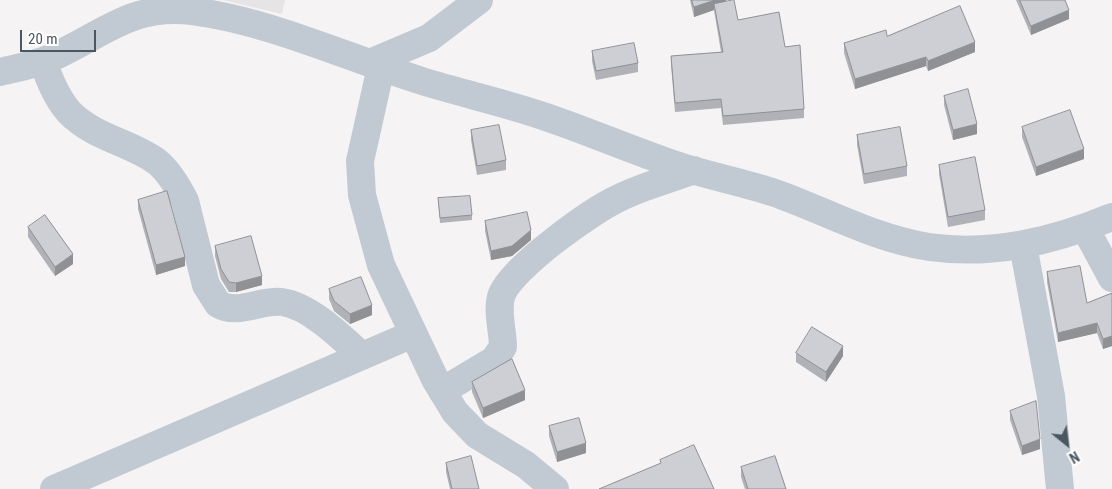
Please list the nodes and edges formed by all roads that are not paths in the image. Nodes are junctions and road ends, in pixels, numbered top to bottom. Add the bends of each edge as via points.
1 (479, 0) edge
2 (124, 10) edge
3 (43, 61) junction
4 (376, 65) junction
5 (0, 72) edge
6 (694, 170) junction
7 (1112, 217) edge
8 (1085, 228) junction
9 (1023, 245) junction
10 (1112, 278) edge
11 (413, 334) junction
12 (362, 356) junction
13 (442, 391) junction
14 (54, 489) edge
15 (555, 489) edge
16 (1060, 489) edge

1 - 4 street via 429,38
2 - 3 street
2 - 4 street via 192,11 271,30
3 - 5 street
3 - 12 street via 58,97 70,112 88,127 156,162 175,183 185,201 206,285 218,304 233,309 266,302 292,305 330,327
4 - 6 street via 545,117
4 - 11 street via 360,161 362,195 381,265
6 - 9 street via 773,192 881,236 928,247 962,250
6 - 13 street via 620,197 528,263 502,294 503,347 500,353 494,360
7 - 8 street
8 - 9 street
8 - 10 street
9 - 16 street via 1051,396
11 - 12 street
11 - 13 street
12 - 14 street
13 - 15 street via 455,412 477,436 526,464

